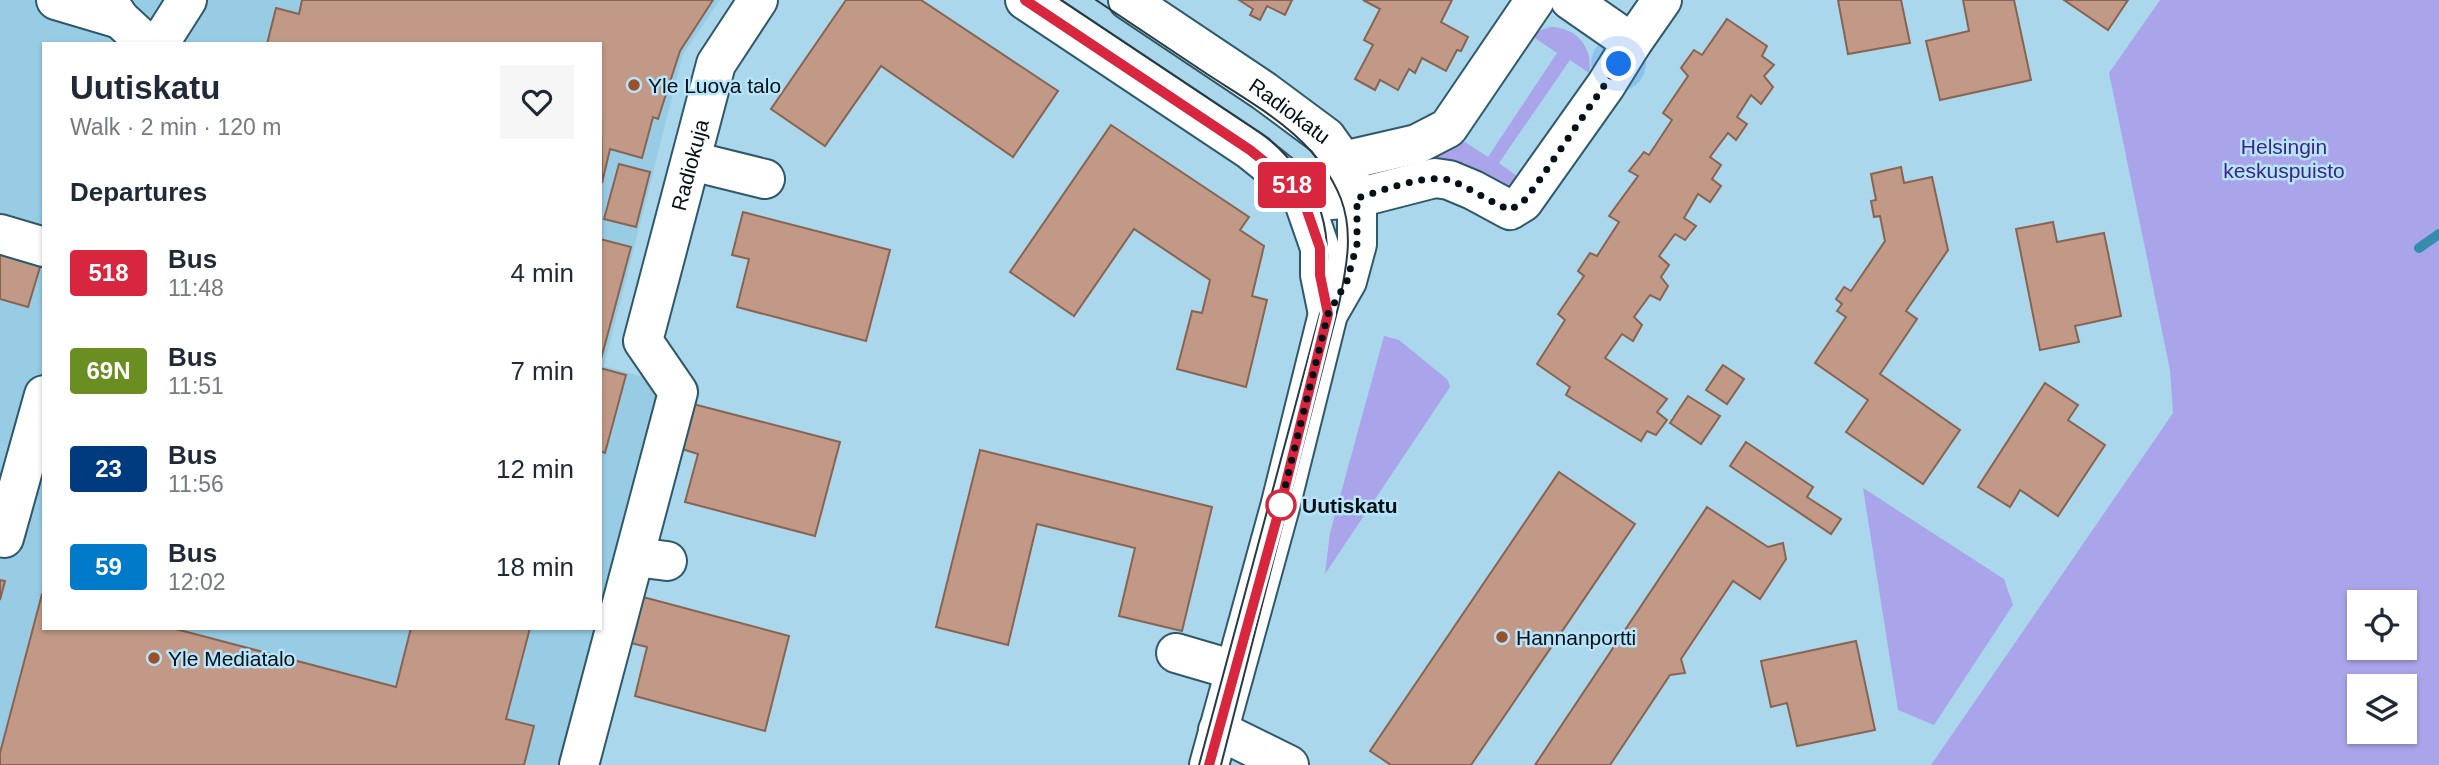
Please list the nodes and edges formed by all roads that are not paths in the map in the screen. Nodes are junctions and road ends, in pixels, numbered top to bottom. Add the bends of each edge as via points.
1 (56, 0) edge
2 (187, 0) edge
3 (758, 0) edge
4 (1025, 0) edge
5 (1128, 0) edge
6 (1535, 0) edge
7 (1570, 0) edge
8 (1662, 0) edge
9 (124, 21) edge
10 (160, 42) edge
11 (1632, 43) junction
12 (692, 161) junction
13 (1343, 161) junction
14 (765, 179) dead end
15 (1357, 198) junction
16 (1304, 202) junction
17 (0, 234) edge
18 (42, 246) edge
19 (1328, 314) junction
20 (42, 402) edge
21 (0, 537) edge
22 (1176, 653) dead end
23 (1234, 670) junction
24 (1213, 748) edge
25 (579, 765) edge
26 (1289, 765) edge

1 - 9 street
2 - 10 street
3 - 12 street, Radiokuja via 716,64
4 - 16 street, Radiokatu via 1250,150 1290,182
5 - 13 street, Radiokatu via 1303,118 1326,137
6 - 13 street via 1448,128 1417,144
7 - 11 street
8 - 11 street
11 - 15 street via 1534,188 1510,210 1473,190 1436,178
12 - 14 street
12 - 25 street, Radiokuja via 643,341 678,392 651,559
13 - 15 street, Radiokatu
13 - 16 street
15 - 16 street
15 - 19 street, Radiokatu via 1357,244 1347,281
16 - 19 street, Radiokatu via 1320,248
17 - 18 street
19 - 23 street, Radiokatu
20 - 21 street via 4,538
22 - 23 street
23 - 24 street, Radiokatu
24 - 26 street

